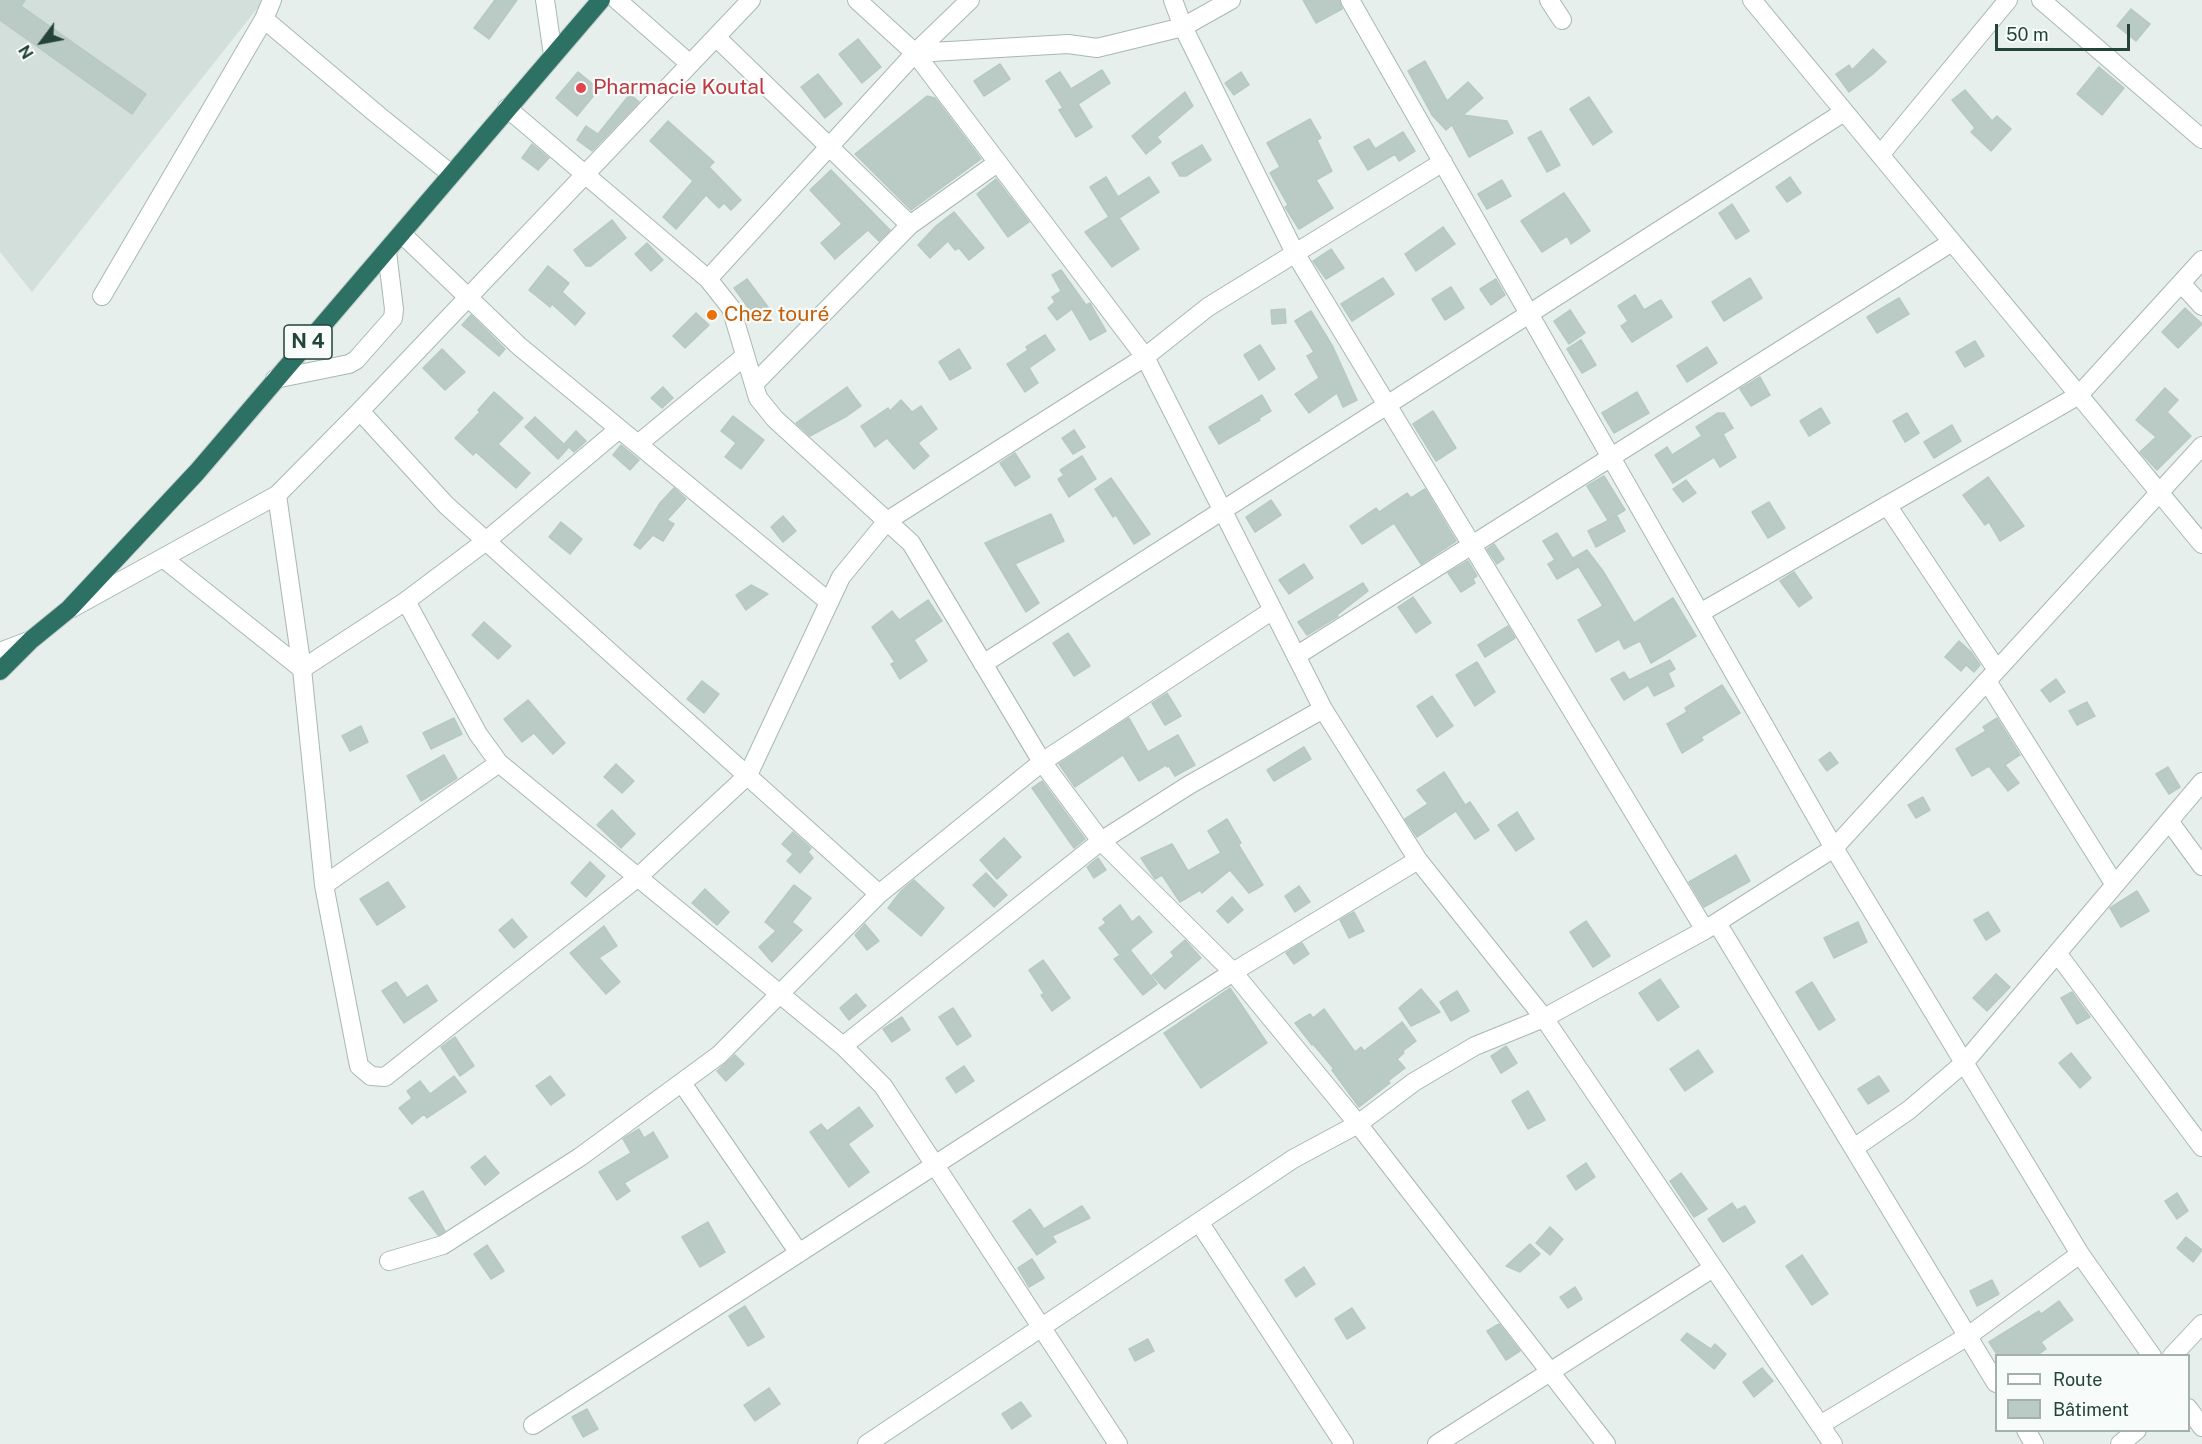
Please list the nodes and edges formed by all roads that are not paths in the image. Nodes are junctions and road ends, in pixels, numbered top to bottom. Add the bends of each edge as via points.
1 (272, 0) edge
2 (545, 0) edge
3 (601, 0) edge
4 (617, 0) edge
5 (751, 0) edge
6 (857, 0) edge
7 (970, 0) edge
8 (1173, 0) edge
9 (1231, 0) edge
10 (1350, 0) edge
11 (1549, 0) edge
12 (1752, 0) edge
13 (2008, 0) edge
14 (2042, 0) edge
15 (264, 19) junction
16 (1562, 20) dead end
17 (1183, 27) junction
18 (716, 37) junction
19 (915, 53) junction
20 (553, 55) junction
21 (690, 64) junction
22 (507, 108) junction
23 (1844, 112) junction
24 (2202, 139) edge
25 (829, 147) junction
26 (1880, 155) junction
27 (1443, 162) junction
28 (998, 163) junction
29 (586, 173) junction
30 (451, 174) junction
31 (910, 225) junction
32 (402, 234) junction
33 (1952, 242) junction
34 (387, 252) junction
35 (1295, 254) junction
36 (2202, 260) edge
37 (708, 279) junction
38 (2181, 283) junction
39 (102, 296) dead end
40 (468, 297) junction
41 (2202, 306) edge
42 (1530, 314) junction
43 (745, 356) junction
44 (1145, 357) junction
45 (275, 379) junction
46 (754, 384) junction
47 (2079, 395) junction
48 (1387, 405) junction
49 (360, 411) junction
50 (619, 429) junction
51 (638, 444) junction
52 (2202, 446) edge
53 (1611, 457) junction
54 (2159, 493) junction
55 (277, 495) junction
56 (1887, 505) junction
57 (1222, 511) junction
58 (886, 521) junction
59 (486, 541) junction
60 (2202, 544) edge
61 (1472, 546) junction
62 (163, 558) junction
63 (406, 601) junction
64 (829, 602) junction
65 (69, 609) junction
66 (1273, 610) junction
67 (1700, 613) junction
68 (32, 640) junction
69 (0, 652) edge
70 (1296, 656) junction
71 (983, 664) junction
72 (302, 669) junction
73 (0, 671) edge
74 (1992, 675) junction
75 (1323, 709) junction
76 (1042, 762) junction
77 (499, 763) junction
78 (748, 775) junction
79 (2202, 782) edge
80 (2169, 821) junction
81 (1101, 841) junction
82 (1834, 848) junction
83 (1418, 860) junction
84 (2202, 866) edge
85 (638, 878) junction
86 (324, 885) junction
87 (2115, 885) junction
88 (879, 894) junction
89 (1711, 927) junction
90 (2057, 953) junction
91 (1233, 972) junction
92 (780, 996) junction
93 (1544, 1018) junction
94 (843, 1046) junction
95 (1964, 1063) junction
96 (682, 1083) junction
97 (1358, 1124) junction
98 (2202, 1147) edge
99 (1854, 1148) junction
100 (935, 1166) junction
101 (1199, 1222) junction
102 (799, 1253) junction
103 (2080, 1254) junction
104 (389, 1261) dead end
105 (1713, 1268) junction
106 (2202, 1324) edge
107 (1041, 1328) junction
108 (1968, 1336) junction
109 (2151, 1354) edge
110 (2174, 1354) edge
111 (1550, 1372) junction
112 (1995, 1381) edge
113 (2190, 1411) edge
114 (533, 1425) dead end
115 (1820, 1425) junction
116 (2202, 1427) edge
117 (2136, 1432) edge
118 (867, 1444) edge
119 (1118, 1444) edge
120 (1344, 1444) edge
121 (1437, 1444) edge
122 (1606, 1444) edge
123 (1833, 1444) edge
124 (2120, 1444) edge

1 - 15 street
2 - 20 street
3 - 20 highway, N 4
4 - 21 street
5 - 18 street
6 - 19 street
7 - 19 street
8 - 17 street
9 - 17 street
10 - 27 street
11 - 16 street
12 - 23 street
13 - 26 street
14 - 24 street
15 - 30 street
15 - 39 street
17 - 19 street via 1097,48 1068,44
17 - 35 street
18 - 21 street
18 - 25 street
19 - 25 street
19 - 28 street
20 - 22 highway, N 4
21 - 29 street
22 - 29 street
22 - 30 highway, N 4
23 - 26 street
23 - 42 street
25 - 31 street
25 - 37 street
26 - 33 street
27 - 35 street
27 - 42 street
28 - 31 street
28 - 44 street
29 - 37 street
29 - 40 street
30 - 32 highway, N 4
31 - 46 street
32 - 34 highway, N 4
32 - 40 street
33 - 47 street
33 - 53 street
34 - 45 highway, N 4
34 - 45 street via 393,318 356,360
35 - 44 street via 1208,307
35 - 48 street
36 - 38 street
37 - 43 street via 731,308
38 - 41 street
38 - 47 street
40 - 49 street
40 - 50 street via 519,346
42 - 48 street
42 - 53 street
43 - 46 street
43 - 51 street
44 - 57 street
44 - 58 street
45 - 65 highway, N 4 via 197,472
46 - 58 street via 758,398 776,419
47 - 54 street
47 - 56 street
48 - 57 street
48 - 61 street
49 - 55 street
49 - 59 street via 446,505
50 - 51 street
50 - 59 street
51 - 64 street
52 - 54 street
53 - 61 street
53 - 67 street
54 - 60 street
54 - 74 street
55 - 62 street
55 - 72 street
56 - 67 street
56 - 74 street
57 - 66 street
57 - 71 street
58 - 64 street via 841,577
58 - 71 street via 911,543
59 - 63 street
59 - 78 street
61 - 70 street
61 - 89 street
62 - 65 street
62 - 72 street
63 - 72 street
63 - 77 street via 478,734
64 - 78 street
65 - 68 highway, N 4
66 - 70 street
66 - 76 street
67 - 82 street
68 - 69 street
68 - 73 highway, N 4
70 - 75 street
71 - 76 street
72 - 86 street
74 - 82 street
74 - 87 street
75 - 81 street via 1189,785
75 - 83 street
76 - 81 street
76 - 88 street
77 - 85 street
77 - 86 street
78 - 85 street
78 - 88 street
79 - 80 street
80 - 84 street
80 - 87 street
81 - 91 street
81 - 94 street
82 - 89 street
82 - 95 street
83 - 91 street
83 - 93 street
85 - 86 street via 385,1077 370,1076 359,1066
85 - 92 street
87 - 90 street
88 - 92 street
89 - 93 street
89 - 99 street
90 - 95 street
90 - 98 street
91 - 97 street
91 - 100 street
92 - 94 street
92 - 96 street via 719,1055
93 - 97 street via 1475,1046 1414,1083
93 - 105 street
94 - 100 street via 883,1086
95 - 99 street via 1909,1110
95 - 103 street
96 - 102 street
96 - 104 street via 580,1157 443,1245
97 - 101 street via 1293,1159
97 - 111 street
99 - 108 street
100 - 102 street
100 - 107 street
101 - 107 street
101 - 120 street
102 - 114 street
103 - 108 street
103 - 109 street
105 - 111 street
105 - 115 street
106 - 110 street
107 - 118 street
107 - 119 street
108 - 112 street
108 - 115 street
111 - 121 street
111 - 122 street
113 - 116 street
115 - 123 street
117 - 124 street

